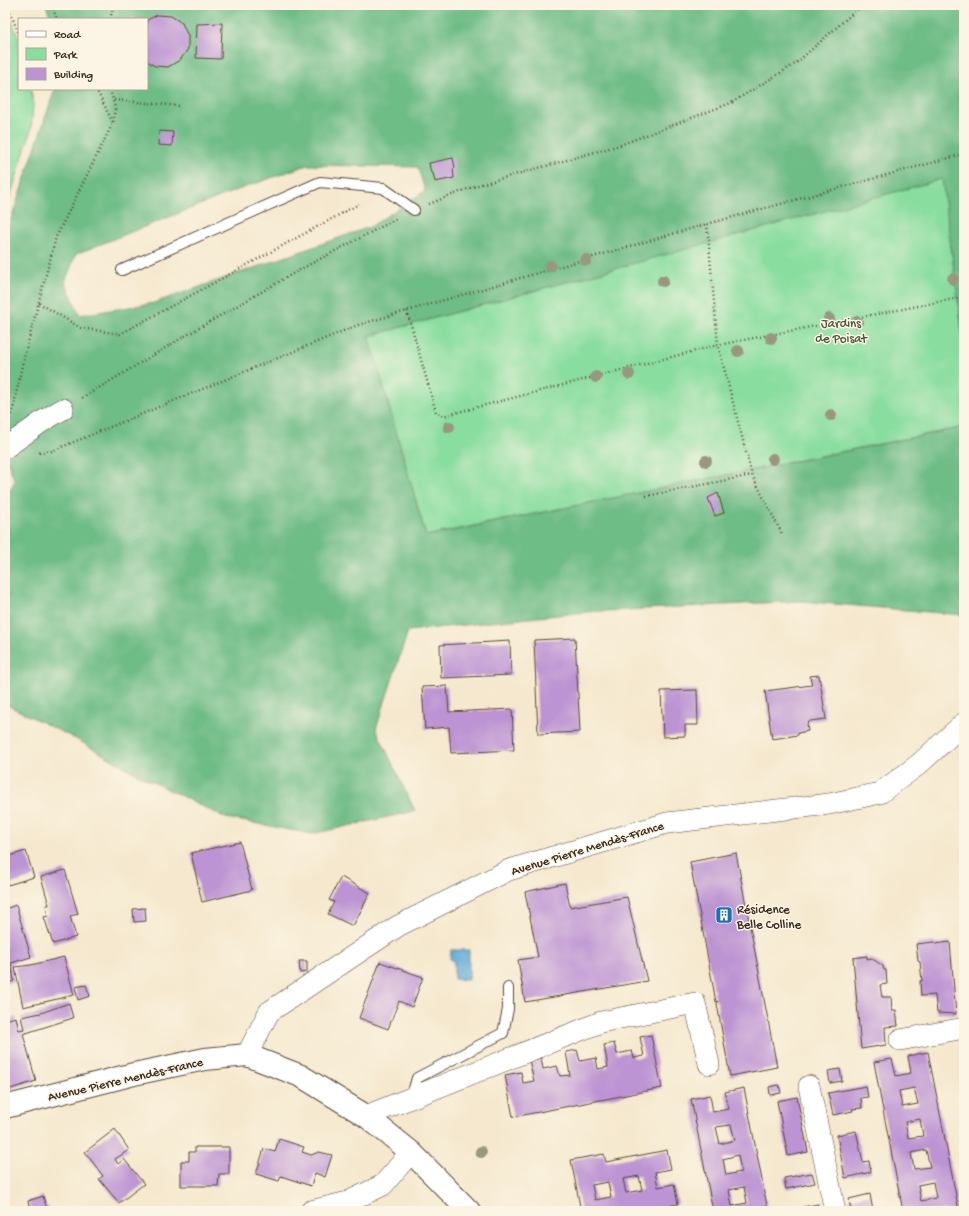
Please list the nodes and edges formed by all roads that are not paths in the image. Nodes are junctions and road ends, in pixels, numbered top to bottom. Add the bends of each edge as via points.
1 (414, 210) road end
2 (122, 270) dead end
3 (63, 409) road end
4 (7, 446) edge
5 (964, 723) edge
6 (508, 988) dead end
7 (964, 1028) edge
8 (900, 1040) dead end
9 (247, 1055) junction
10 (710, 1064) dead end
11 (809, 1086) dead end
12 (411, 1098) junction
13 (5, 1107) edge
14 (366, 1116) junction
15 (412, 1152) junction
16 (311, 1211) edge
17 (469, 1211) edge
18 (835, 1211) edge

1 - 2 lane via 383,188 320,182
3 - 4 street
5 - 9 street, Avenue Pierre Mendès-France via 918,765 880,793 829,804 667,823 508,870 398,926 269,1012
6 - 12 lane via 508,1009 503,1033 417,1078
7 - 8 street
9 - 13 street, Avenue Pierre Mendès-France via 198,1060
9 - 14 street, Avenue Pierre Mendès-France via 301,1076
10 - 12 street via 695,1003 601,1022
11 - 18 street
12 - 14 street
14 - 15 street, Avenue Pierre Mendès-France
15 - 16 street via 383,1185 348,1202
15 - 17 street, Avenue Pierre Mendès-France

